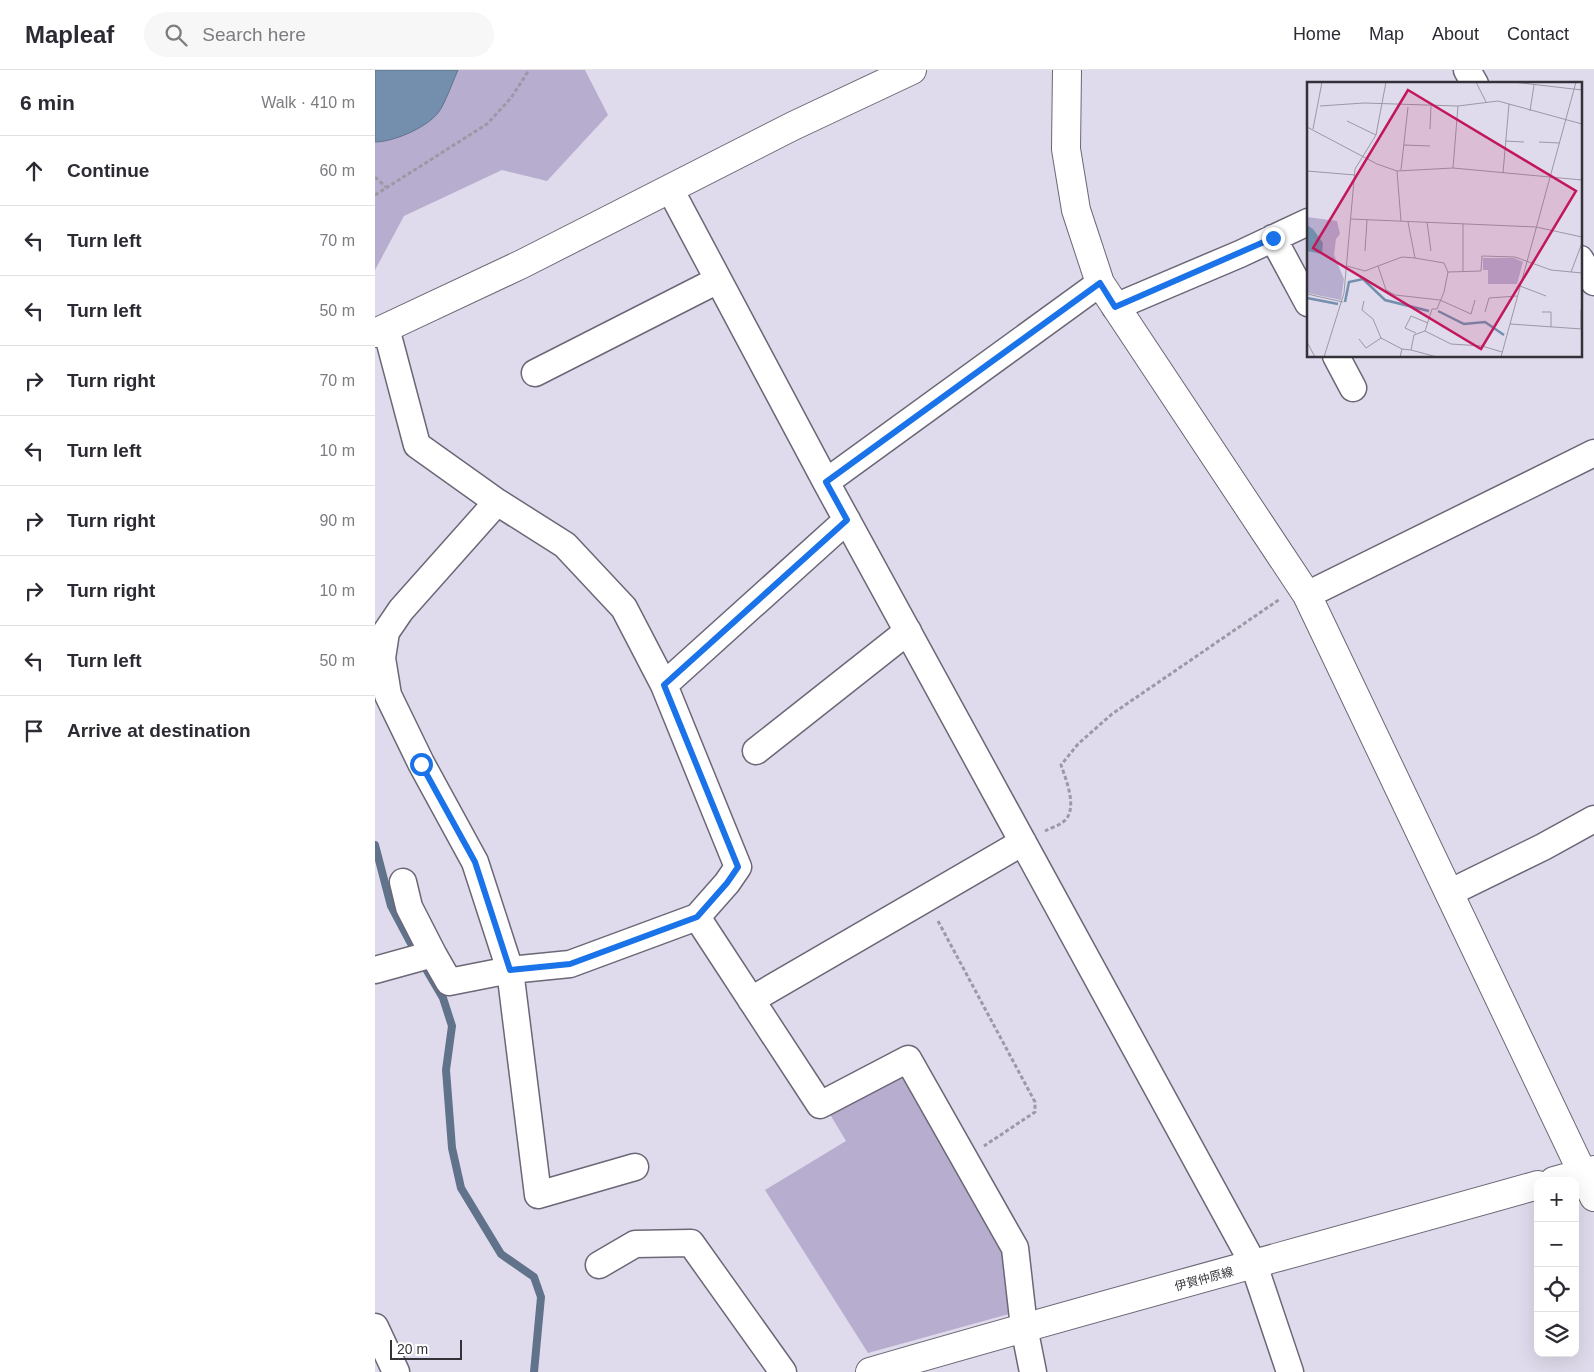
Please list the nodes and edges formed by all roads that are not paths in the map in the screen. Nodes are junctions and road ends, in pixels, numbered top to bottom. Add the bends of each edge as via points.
1 (912, 70) edge
2 (1067, 70) edge
3 (1467, 70) edge
4 (1474, 82) edge
5 (670, 189) junction
6 (1307, 222) edge
7 (1273, 238) junction
8 (1581, 261) edge
9 (718, 280) junction
10 (1594, 282) edge
11 (1100, 283) junction
12 (1307, 301) edge
13 (1115, 307) junction
14 (381, 330) edge
15 (1337, 358) edge
16 (535, 373) dead end
17 (1353, 388) dead end
18 (1594, 453) edge
19 (826, 482) junction
20 (497, 502) junction
21 (847, 520) junction
22 (1304, 590) junction
23 (908, 631) junction
24 (664, 685) junction
25 (756, 751) dead end
26 (1594, 819) edge
27 (1023, 842) junction
28 (403, 882) dead end
29 (1449, 893) junction
30 (697, 917) junction
31 (433, 954) junction
32 (375, 970) edge
33 (510, 970) junction
34 (751, 1000) junction
35 (635, 1167) dead end
36 (1590, 1180) edge
37 (1534, 1187) edge
38 (599, 1265) dead end
39 (1254, 1265) junction
40 (375, 1327) edge
41 (1024, 1327) junction
42 (396, 1372) edge
43 (783, 1372) edge
44 (871, 1372) edge
45 (1033, 1372) edge
46 (1290, 1372) edge

1 - 5 street
2 - 11 street via 1066,149 1076,210
3 - 4 street
5 - 9 street
5 - 14 street via 522,264
6 - 7 street
7 - 12 street
7 - 13 street
8 - 10 street
9 - 16 street
9 - 19 street
11 - 13 street
11 - 19 street
13 - 22 street
14 - 20 street via 417,444
15 - 17 street
18 - 22 street
19 - 21 street
20 - 24 street via 565,544 624,608
20 - 33 street via 401,610 386,632 382,658 388,694 421,764 475,862
21 - 23 street
21 - 24 street
22 - 29 street
23 - 25 street
23 - 27 street
24 - 30 street via 738,867
26 - 29 street
27 - 34 street
27 - 39 street
28 - 31 street via 409,907
29 - 36 street
30 - 33 street via 570,964
30 - 34 street
31 - 32 street
31 - 33 street via 449,982
33 - 35 street via 538,1195
34 - 41 street via 820,1105 908,1059 1015,1248
37 - 39 street, 伊賀仲原線
38 - 43 street via 635,1244 691,1243
39 - 41 street, 伊賀仲原線
39 - 46 street
40 - 42 street
41 - 44 street, 伊賀仲原線
41 - 45 street

